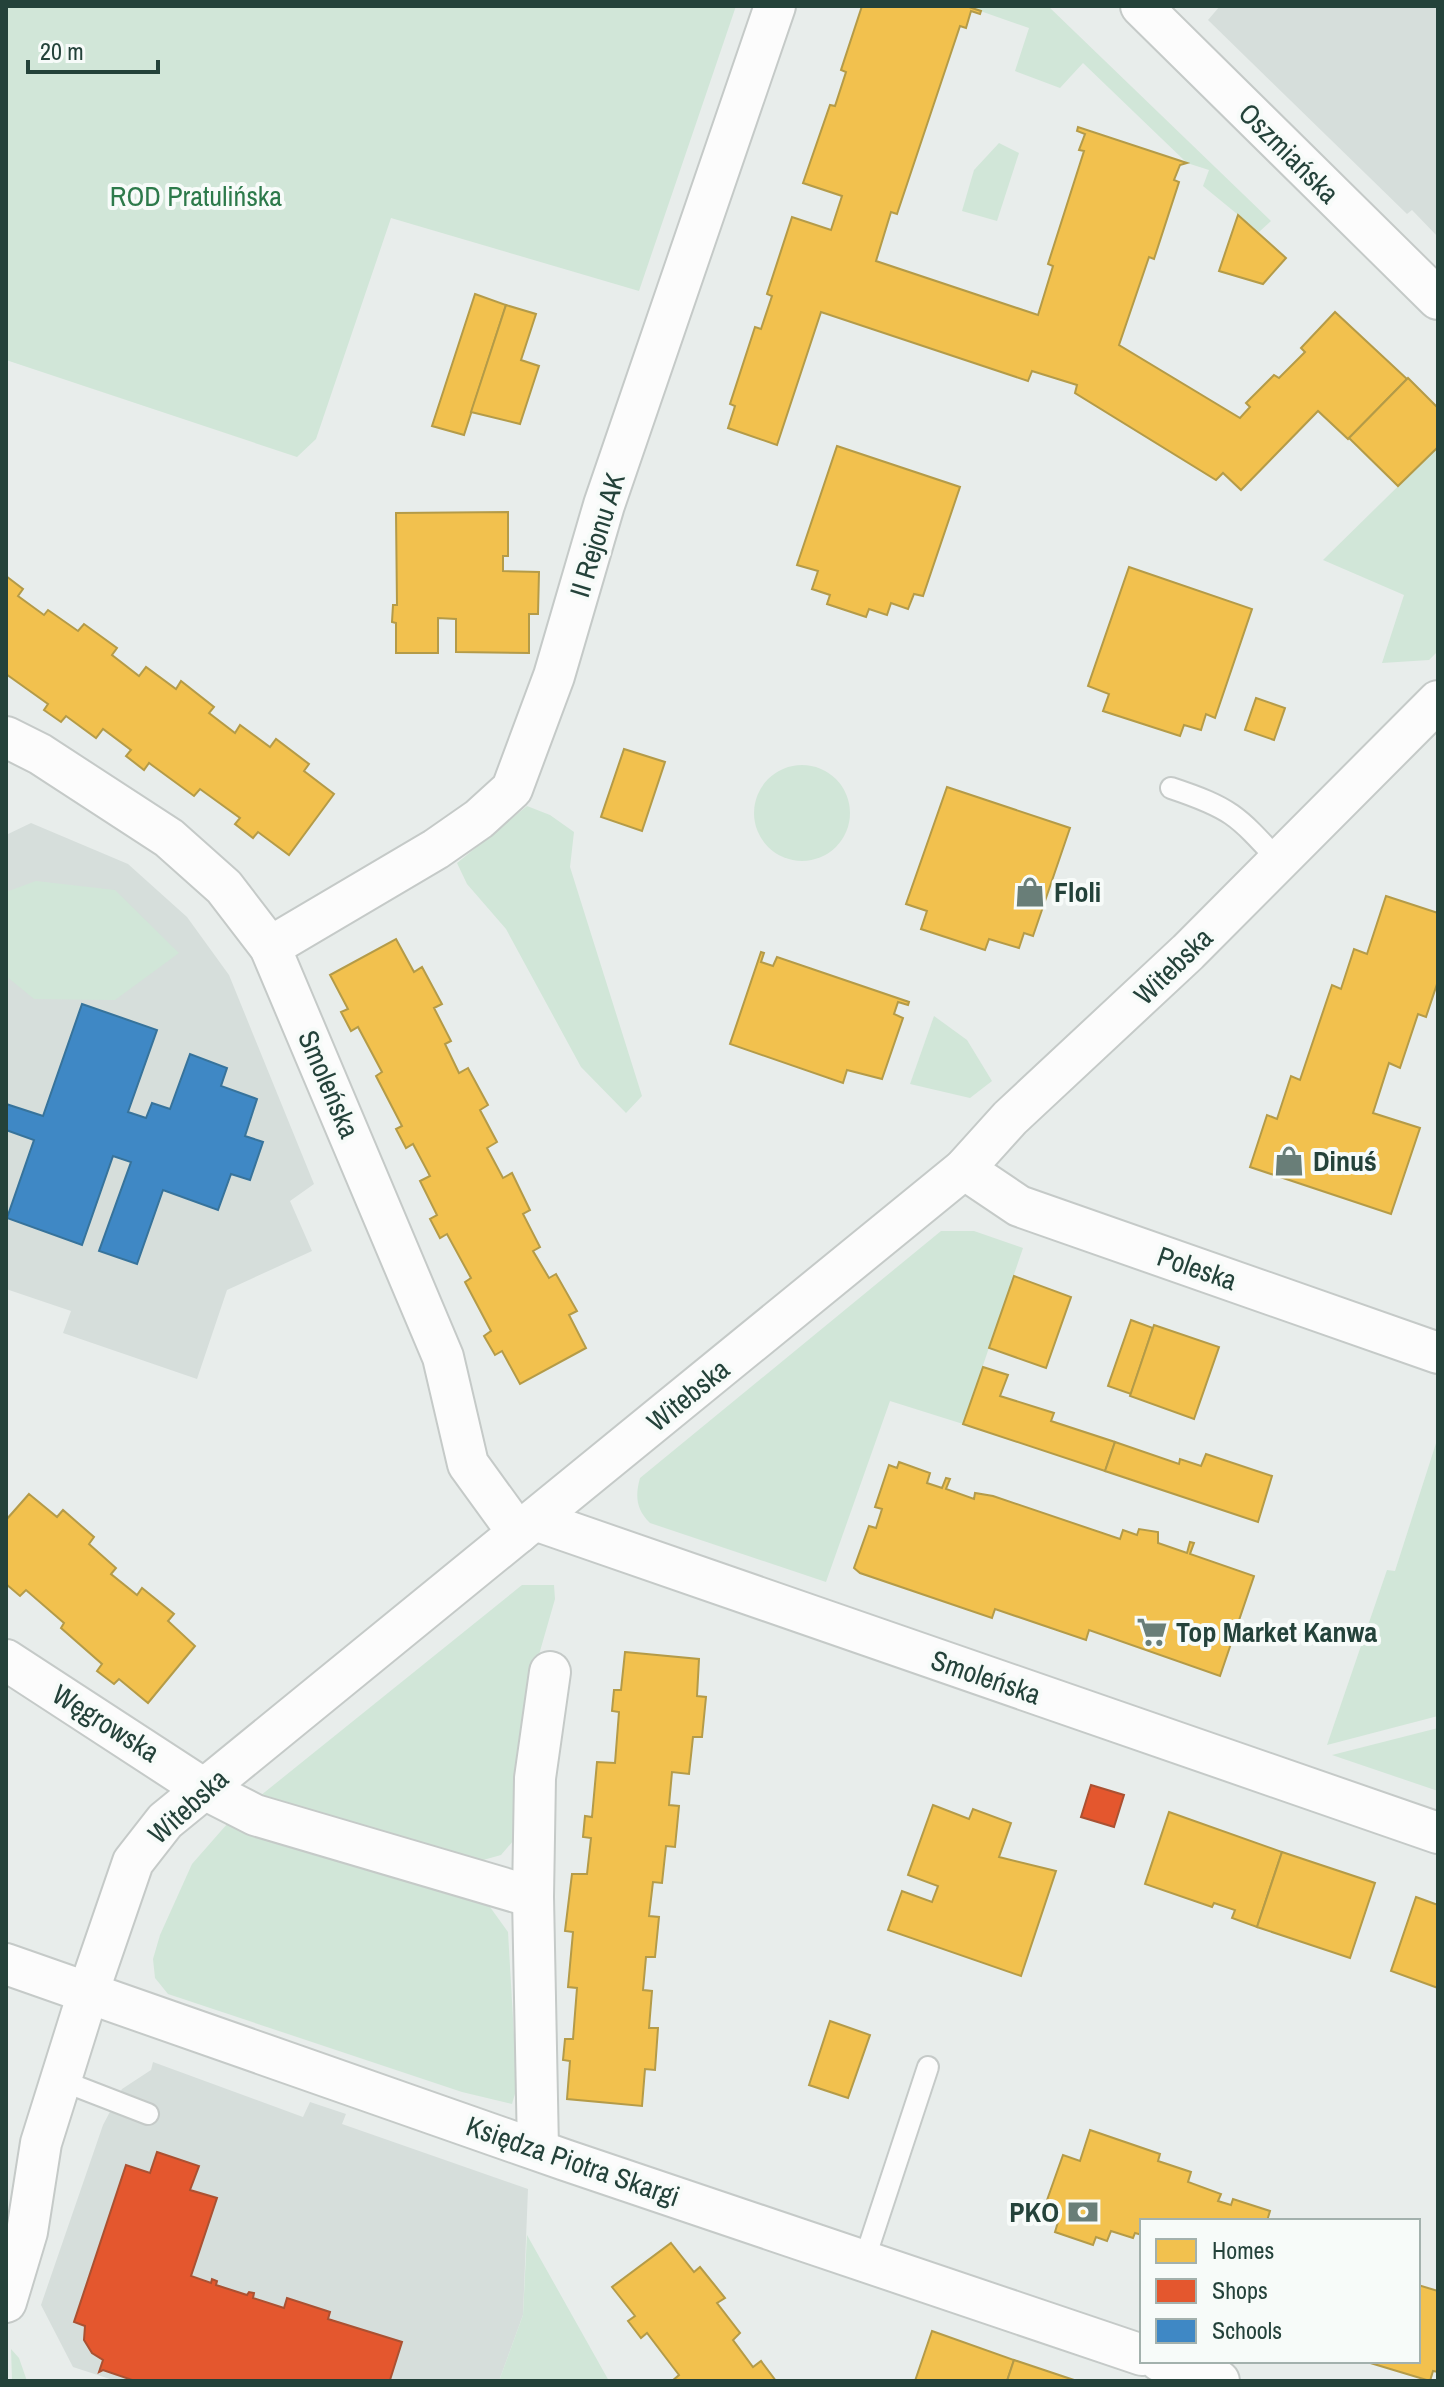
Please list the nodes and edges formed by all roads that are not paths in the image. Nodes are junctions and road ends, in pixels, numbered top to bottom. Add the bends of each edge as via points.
1 (775, 6) edge
2 (1141, 6) edge
3 (1438, 299) edge
4 (1438, 701) edge
5 (6, 737) edge
6 (1171, 788) dead end
7 (1279, 861) junction
8 (270, 947) junction
9 (964, 1169) junction
10 (1438, 1353) edge
11 (527, 1527) junction
12 (6, 1660) edge
13 (550, 1672) dead end
14 (204, 1789) junction
15 (1438, 1833) edge
16 (533, 1897) junction
17 (6, 1964) edge
18 (89, 1990) junction
19 (928, 2067) dead end
20 (60, 2080) junction
21 (148, 2114) dead end
22 (41, 2143) junction
23 (538, 2149) junction
24 (6, 2206) edge
25 (864, 2261) junction
26 (6, 2302) edge
27 (1140, 2354) edge
28 (1166, 2363) edge
29 (1219, 2381) edge

1 - 8 street, II Rejonu AK via 512,789 436,849
2 - 3 street, Oszmiańska
4 - 7 street, Witebska
5 - 8 street, Smoleńska via 169,838 224,887
6 - 7 lane via 1237,815
7 - 9 street, Witebska via 1010,1118
8 - 11 street, Smoleńska via 443,1357 468,1464
9 - 10 street, Poleska via 1019,1206
9 - 11 street, Witebska
11 - 14 street, Witebska
11 - 15 street, Smoleńska
12 - 14 street, Węgrowska
13 - 16 street via 535,1778
14 - 16 street, Węgrowska via 255,1815
14 - 18 street, Witebska via 165,1821 133,1862
16 - 23 street
17 - 18 street, Księdza Piotra Skargi
18 - 20 street, Witebska
18 - 23 street, Księdza Piotra Skargi
19 - 25 lane
20 - 21 lane
20 - 22 street, Witebska
22 - 24 street, Witebska
22 - 26 street, Witebska via 27,2232
23 - 25 street, Księdza Piotra Skargi
25 - 27 street, Księdza Piotra Skargi
28 - 29 street

